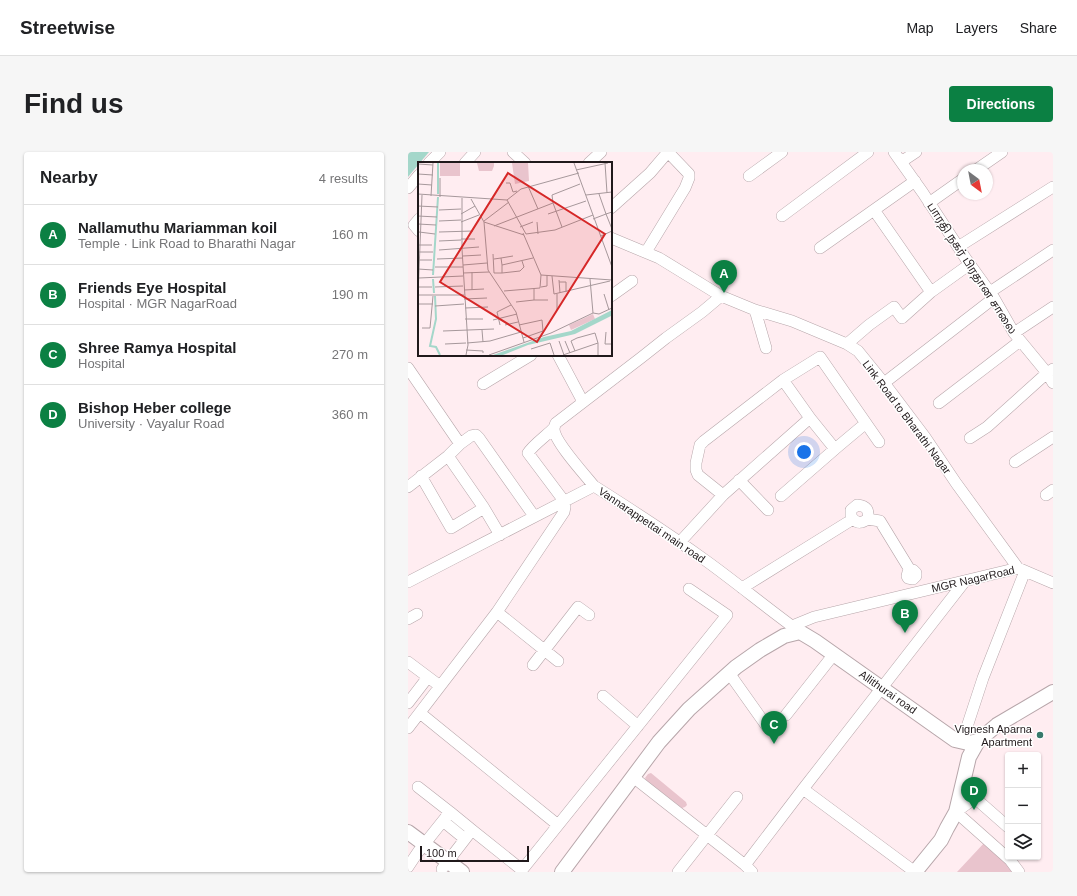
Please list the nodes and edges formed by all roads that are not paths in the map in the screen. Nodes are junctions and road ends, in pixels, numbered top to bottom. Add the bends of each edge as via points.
1 (440, 152) edge
2 (474, 152) edge
3 (514, 152) edge
4 (601, 152) edge
5 (668, 152) edge
6 (782, 152) edge
7 (868, 152) edge
8 (894, 152) edge
9 (916, 152) edge
10 (1002, 152) edge
11 (430, 162) edge
12 (467, 162) edge
13 (524, 162) edge
14 (590, 162) edge
15 (901, 162) junction
16 (985, 164) edge
17 (418, 176) edge
18 (749, 176) dead end
19 (915, 181) junction
20 (957, 183) edge
21 (1053, 187) edge
22 (408, 188) edge
23 (929, 203) junction
24 (612, 207) edge
25 (874, 210) junction
26 (782, 216) dead end
27 (418, 220) edge
28 (418, 230) edge
29 (612, 238) edge
30 (958, 247) junction
31 (820, 248) dead end
32 (1053, 250) edge
33 (646, 252) junction
34 (970, 264) junction
35 (632, 281) dead end
36 (931, 292) junction
37 (612, 295) edge
38 (992, 295) junction
39 (720, 296) junction
40 (1053, 307) edge
41 (755, 310) junction
42 (1017, 337) junction
43 (847, 344) junction
44 (766, 348) dead end
45 (528, 356) edge
46 (559, 356) edge
47 (408, 368) edge
48 (1051, 375) edge
49 (783, 380) junction
50 (884, 383) junction
51 (483, 384) dead end
52 (583, 402) junction
53 (939, 403) dead end
54 (810, 418) junction
55 (866, 423) junction
56 (554, 428) junction
57 (1053, 437) edge
58 (970, 438) dead end
59 (880, 442) dead end
60 (460, 444) junction
61 (834, 449) junction
62 (448, 456) junction
63 (1015, 462) dead end
64 (421, 476) junction
65 (739, 480) junction
66 (594, 486) junction
67 (408, 487) edge
68 (723, 495) junction
69 (781, 496) dead end
70 (564, 507) junction
71 (484, 508) junction
72 (768, 510) dead end
73 (534, 516) junction
74 (500, 534) junction
75 (680, 542) junction
76 (910, 570) dead end
77 (1022, 570) junction
78 (965, 581) junction
79 (408, 582) edge
80 (1053, 582) edge
81 (742, 588) junction
82 (689, 589) dead end
83 (498, 612) junction
84 (589, 616) dead end
85 (796, 629) junction
86 (545, 650) junction
87 (834, 654) junction
88 (558, 661) dead end
89 (408, 662) edge
90 (533, 665) dead end
91 (729, 673) junction
92 (428, 678) junction
93 (440, 686) junction
94 (882, 688) junction
95 (1053, 692) edge
96 (602, 696) dead end
97 (408, 703) edge
98 (420, 713) junction
99 (786, 715) dead end
100 (638, 726) junction
101 (408, 728) edge
102 (768, 728) dead end
103 (978, 741) junction
104 (962, 742) junction
105 (633, 777) junction
106 (418, 787) dead end
107 (803, 789) junction
108 (737, 797) dead end
109 (956, 812) junction
110 (446, 816) junction
111 (1005, 824) edge
112 (558, 825) junction
113 (408, 832) edge
114 (469, 834) junction
115 (707, 835) junction
116 (417, 847) edge
117 (408, 867) edge
118 (445, 867) edge
119 (749, 869) edge
120 (462, 872) edge
121 (562, 872) edge
122 (678, 872) edge
123 (915, 872) edge
124 (1019, 872) edge

1 - 11 street
2 - 12 street
3 - 13 street
4 - 14 street
5 - 24 street via 650,173
5 - 33 street via 689,174 689,178
6 - 18 street
7 - 26 street
8 - 15 street, பாரதி நகர் பிரதான சாலை
9 - 15 street
10 - 16 street
15 - 19 street, பாரதி நகர் பிரதான சாலை
17 - 22 street
19 - 23 street, பாரதி நகர் பிரதான சாலை
19 - 25 street
20 - 23 street
21 - 30 street
23 - 30 street, பாரதி நகர் பிரதான சாலை
25 - 31 street
25 - 36 street
27 - 28 street via 414,225
29 - 33 street, Link Road to Bharathi Nagar
30 - 34 street, பாரதி நகர் பிரதான சாலை
32 - 38 street
33 - 39 street, Link Road to Bharathi Nagar
34 - 36 street
34 - 38 street, பாரதி நகர் பிரதான சாலை
35 - 37 street
36 - 43 street via 902,318 894,307
38 - 42 street, பாரதி நகர் பிரதான சாலை
38 - 50 street
39 - 41 street, Link Road to Bharathi Nagar
39 - 52 street
40 - 42 street
41 - 43 street, Link Road to Bharathi Nagar via 792,321
41 - 44 street
42 - 48 street, பாரதி நகர் பிரதான சாலை
42 - 53 street
43 - 50 street, Link Road to Bharathi Nagar via 858,351
45 - 51 street
46 - 52 street
47 - 60 street
48 - 58 street
49 - 54 street
49 - 55 street via 820,357
49 - 68 street via 700,445 696,463 698,475
50 - 77 street, Link Road to Bharathi Nagar
52 - 56 street via 556,423
54 - 61 street
54 - 65 street
55 - 59 street
55 - 61 street
56 - 66 street via 568,455
56 - 70 street via 528,453
57 - 63 street
60 - 62 street
60 - 73 street via 476,435
61 - 69 street
62 - 64 street
62 - 71 street
64 - 67 street
64 - 71 street via 451,528
65 - 68 street
65 - 72 street
66 - 70 street, Vannarappettai main road
66 - 75 street, Vannarappettai main road
68 - 75 street
70 - 73 street, Vannarappettai main road
70 - 83 street
71 - 74 street
73 - 74 street, Vannarappettai main road
74 - 79 street, Vannarappettai main road
75 - 81 street, Vannarappettai main road
76 - 81 street via 880,521 868,519 867,509 857,505 851,510 853,519
77 - 78 street, MGR NagarRoad
77 - 80 street
77 - 104 street, MGR NagarRoad
78 - 85 street, MGR NagarRoad via 814,617
78 - 94 street
81 - 85 street, Vannarappettai main road
82 - 100 street via 726,615
83 - 86 street
83 - 93 street
84 - 86 street via 578,607
85 - 87 main road, Allithurai road
85 - 91 main road via 760,650
86 - 88 street
86 - 90 street
87 - 94 main road, Allithurai road
87 - 99 street
89 - 92 street
91 - 102 street
91 - 105 main road via 684,714
92 - 93 street
92 - 97 street
93 - 98 street
94 - 104 main road, Allithurai road via 955,740
94 - 107 street
95 - 103 main road via 997,725
96 - 100 street
98 - 101 street
98 - 112 street
100 - 112 street
103 - 104 main road
103 - 109 main road via 969,757
105 - 115 street
105 - 121 main road
106 - 110 street
107 - 119 street
107 - 123 street
108 - 115 street
109 - 111 street via 975,798
109 - 123 main road via 941,840
109 - 124 street via 1010,860
110 - 114 street
110 - 116 street
112 - 114 street via 522,870
113 - 116 main road
114 - 118 street
115 - 119 street
115 - 122 street
116 - 117 street
116 - 118 main road
118 - 120 main road

